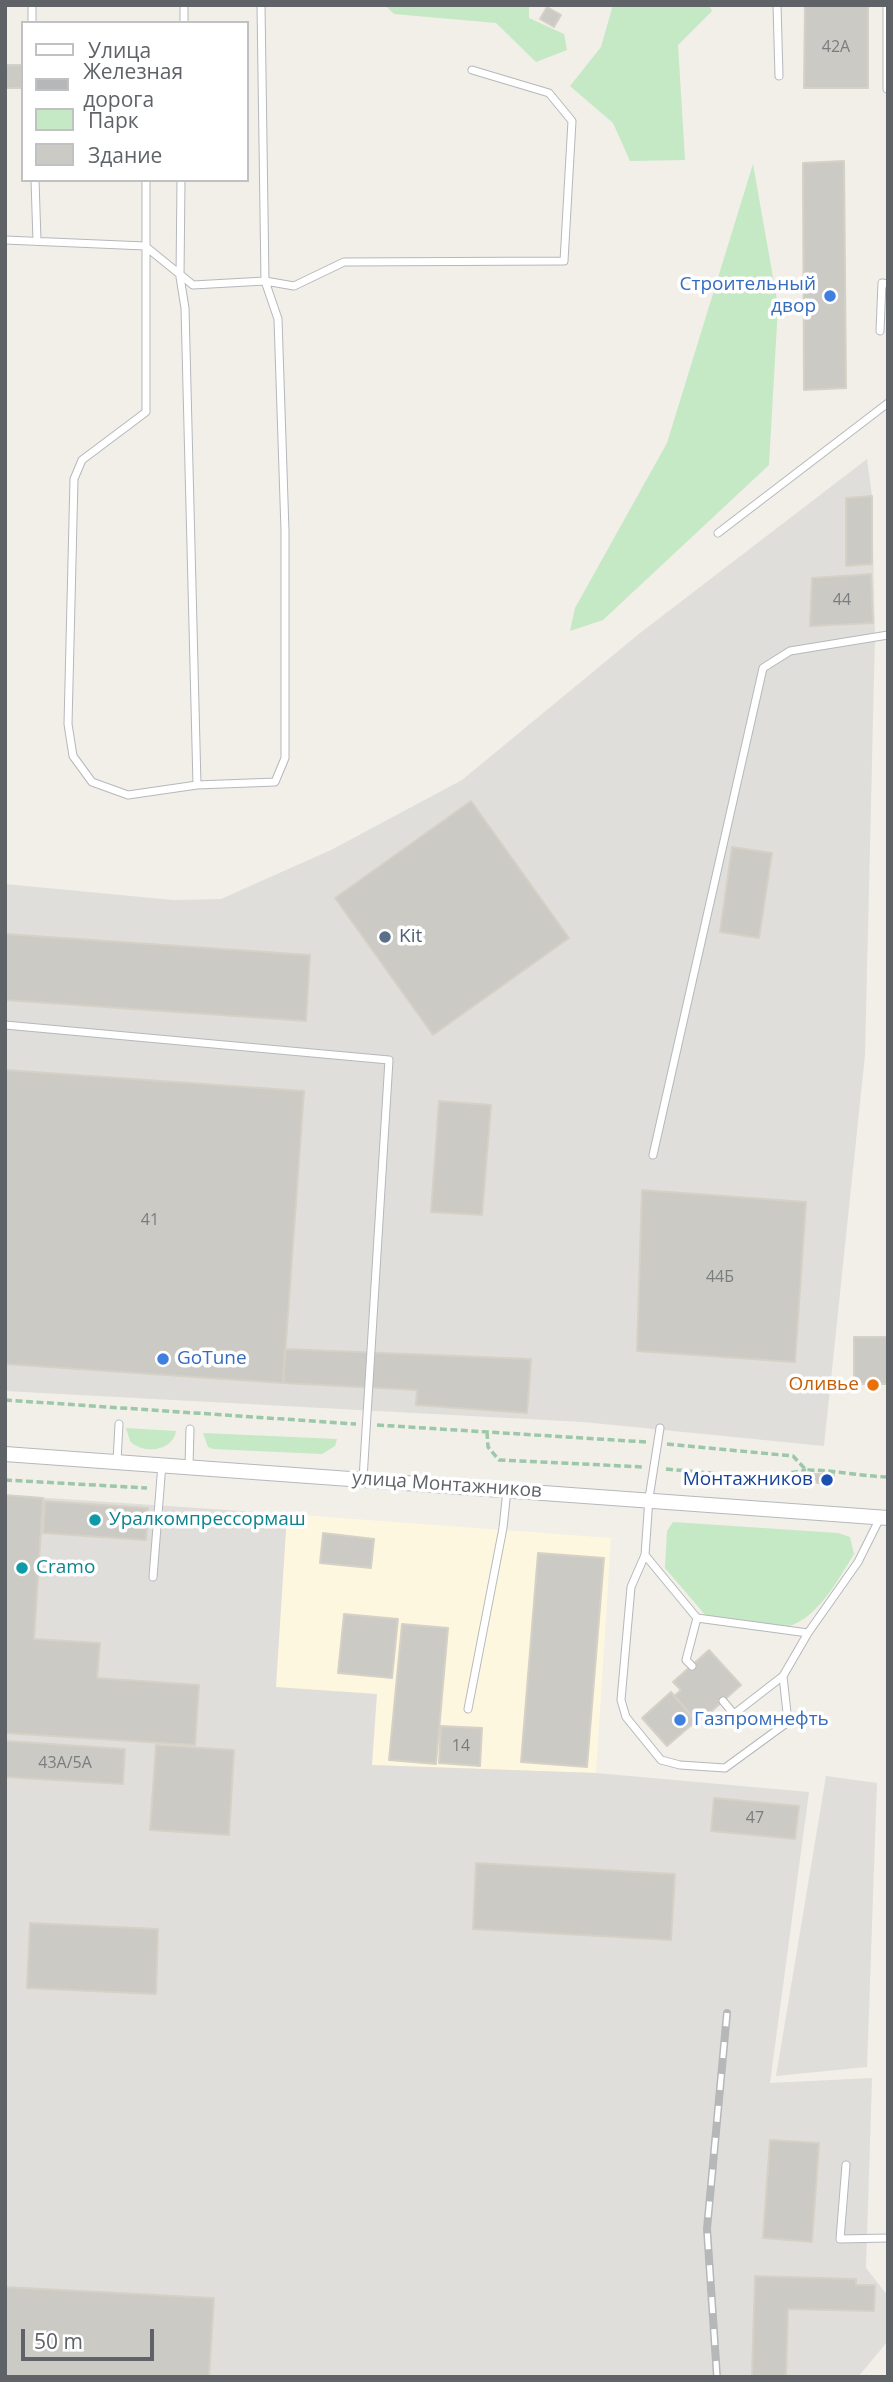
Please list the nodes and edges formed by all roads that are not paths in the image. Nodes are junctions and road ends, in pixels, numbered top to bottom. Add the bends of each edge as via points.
1 (261, 5) edge
2 (777, 5) edge
3 (887, 5) edge
4 (472, 70) dead end
5 (779, 76) dead end
6 (887, 89) edge
7 (35, 182) edge
8 (146, 182) edge
9 (181, 182) edge
10 (5, 240) edge
11 (37, 241) junction
12 (145, 246) junction
13 (180, 277) junction
14 (265, 281) junction
15 (888, 284) edge
16 (880, 331) dead end
17 (888, 403) edge
18 (718, 533) dead end
19 (888, 635) edge
20 (197, 785) junction
21 (5, 1025) edge
22 (653, 1155) dead end
23 (119, 1424) dead end
24 (660, 1428) dead end
25 (190, 1429) dead end
26 (5, 1454) edge
27 (117, 1461) junction
28 (162, 1464) junction
29 (189, 1466) junction
30 (363, 1479) junction
31 (507, 1490) junction
32 (649, 1499) junction
33 (884, 1518) edge
34 (645, 1555) junction
35 (153, 1577) dead end
36 (696, 1618) junction
37 (808, 1633) junction
38 (692, 1666) dead end
39 (783, 1676) junction
40 (723, 1701) dead end
41 (468, 1709) dead end
42 (846, 2165) dead end
43 (888, 2238) edge

1 - 14 lane
2 - 5 lane
3 - 6 lane
4 - 14 lane via 549,93 572,121 564,261 344,262 294,286
7 - 11 lane
8 - 12 lane
9 - 13 lane
10 - 11 lane
11 - 12 lane
12 - 13 lane
12 - 20 lane via 146,412 82,460 74,479 68,724 73,756 92,782 128,795
13 - 14 lane via 193,285
13 - 20 lane via 185,308
14 - 20 lane via 278,319 285,531 285,758 275,782
15 - 16 lane via 882,284
17 - 18 lane
19 - 22 lane via 789,651 763,668
21 - 30 lane via 389,1060
23 - 27 lane
24 - 32 lane
25 - 29 lane
26 - 27 street, улица Монтажников
27 - 28 street, улица Монтажников
28 - 29 street, улица Монтажников
28 - 35 lane
29 - 30 street, улица Монтажников
30 - 31 street, улица Монтажников
31 - 32 street, улица Монтажников
31 - 41 lane
32 - 33 street, улица Монтажников
32 - 34 lane
33 - 37 lane
34 - 36 lane
34 - 39 lane via 631,1587 621,1700 626,1717 662,1760 725,1768 788,1722
36 - 37 lane
36 - 38 lane via 686,1660
37 - 39 lane
39 - 40 lane via 734,1714
42 - 43 lane via 840,2239

